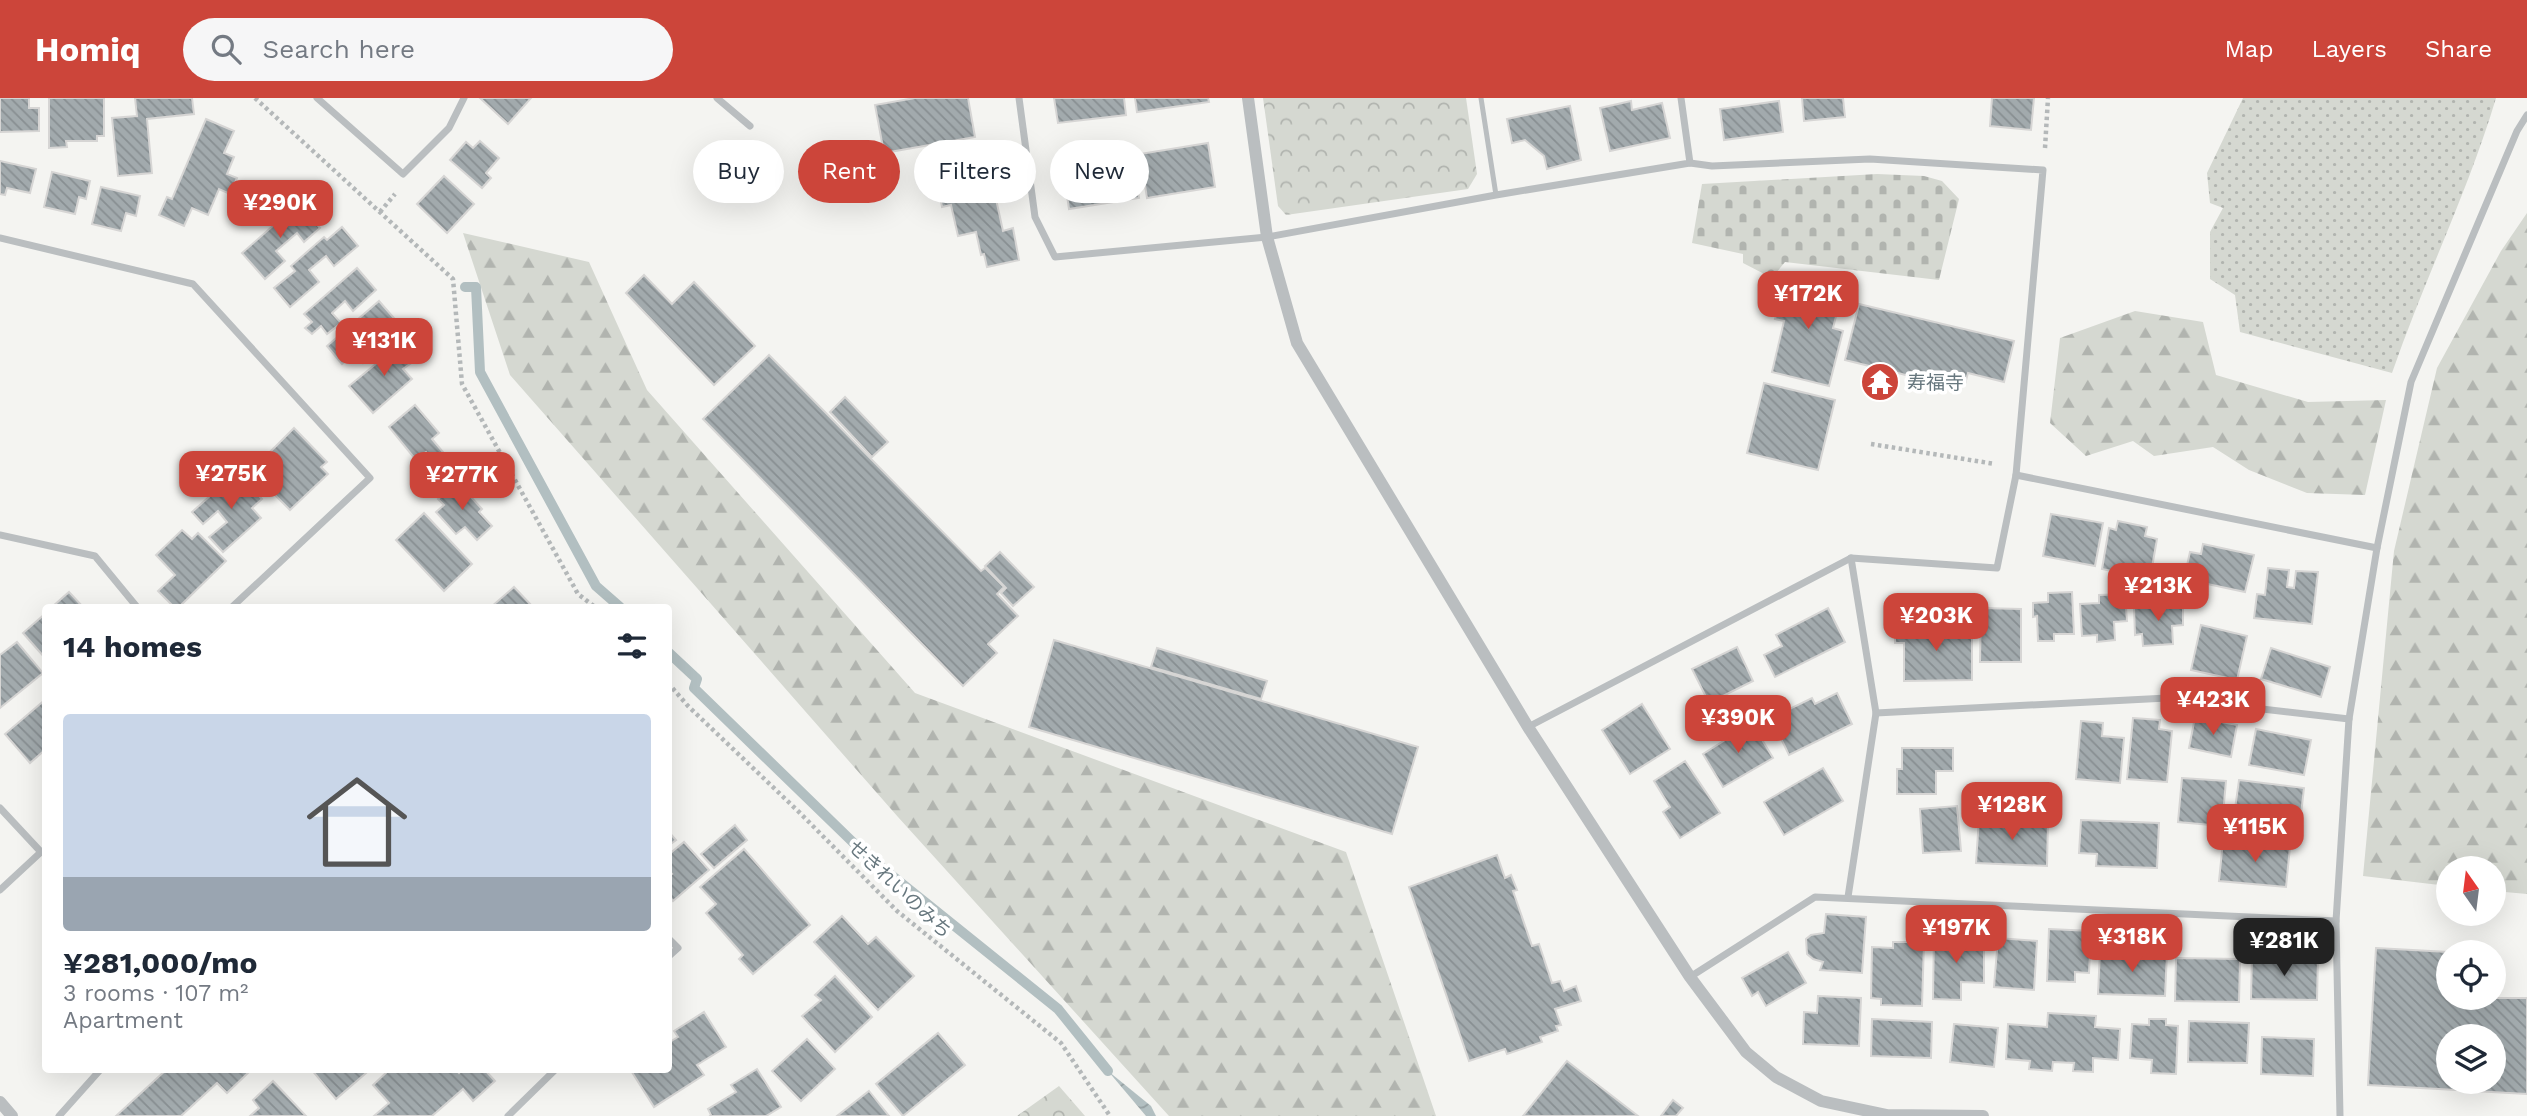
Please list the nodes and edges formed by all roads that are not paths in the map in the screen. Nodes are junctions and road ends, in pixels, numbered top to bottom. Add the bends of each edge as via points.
1 (317, 98) edge
2 (464, 98) edge
3 (717, 98) edge
4 (1019, 98) edge
5 (1248, 98) edge
6 (1481, 98) edge
7 (1681, 98) edge
8 (2527, 115) edge
9 (750, 126) dead end
10 (1690, 163) junction
11 (1496, 195) junction
12 (1267, 237) junction
13 (0, 238) edge
14 (2016, 471) junction
15 (0, 535) edge
16 (2377, 548) junction
17 (1851, 558) junction
18 (135, 604) edge
19 (235, 604) edge
20 (1876, 713) junction
21 (2349, 719) junction
22 (1528, 727) junction
23 (0, 808) edge
24 (0, 890) edge
25 (1848, 897) junction
26 (2336, 921) junction
27 (1690, 977) junction
28 (97, 1073) edge
29 (551, 1073) edge
30 (0, 1102) edge
31 (12, 1116) edge
32 (59, 1116) edge
33 (508, 1116) edge
34 (1983, 1116) edge
35 (2340, 1116) edge

1 - 2 street via 403,174 449,128
3 - 9 street
4 - 12 street via 1035,217 1055,257
5 - 12 street
6 - 11 lane
7 - 10 street
8 - 16 street via 2411,382
10 - 11 street
10 - 14 street via 1870,159 2043,170
11 - 12 street
12 - 22 street via 1297,343
13 - 19 street via 193,284 370,478
14 - 16 street
14 - 17 street via 1997,568
15 - 18 street via 95,556
16 - 21 street
17 - 20 street
17 - 22 street
20 - 21 street via 2167,698
20 - 25 street
21 - 26 street
22 - 27 street
23 - 24 street via 41,852
25 - 26 street
25 - 27 street via 1815,897
26 - 35 street
27 - 34 street via 1746,1052 1776,1077 1821,1101 1886,1115
28 - 32 street
29 - 33 street
30 - 31 street

